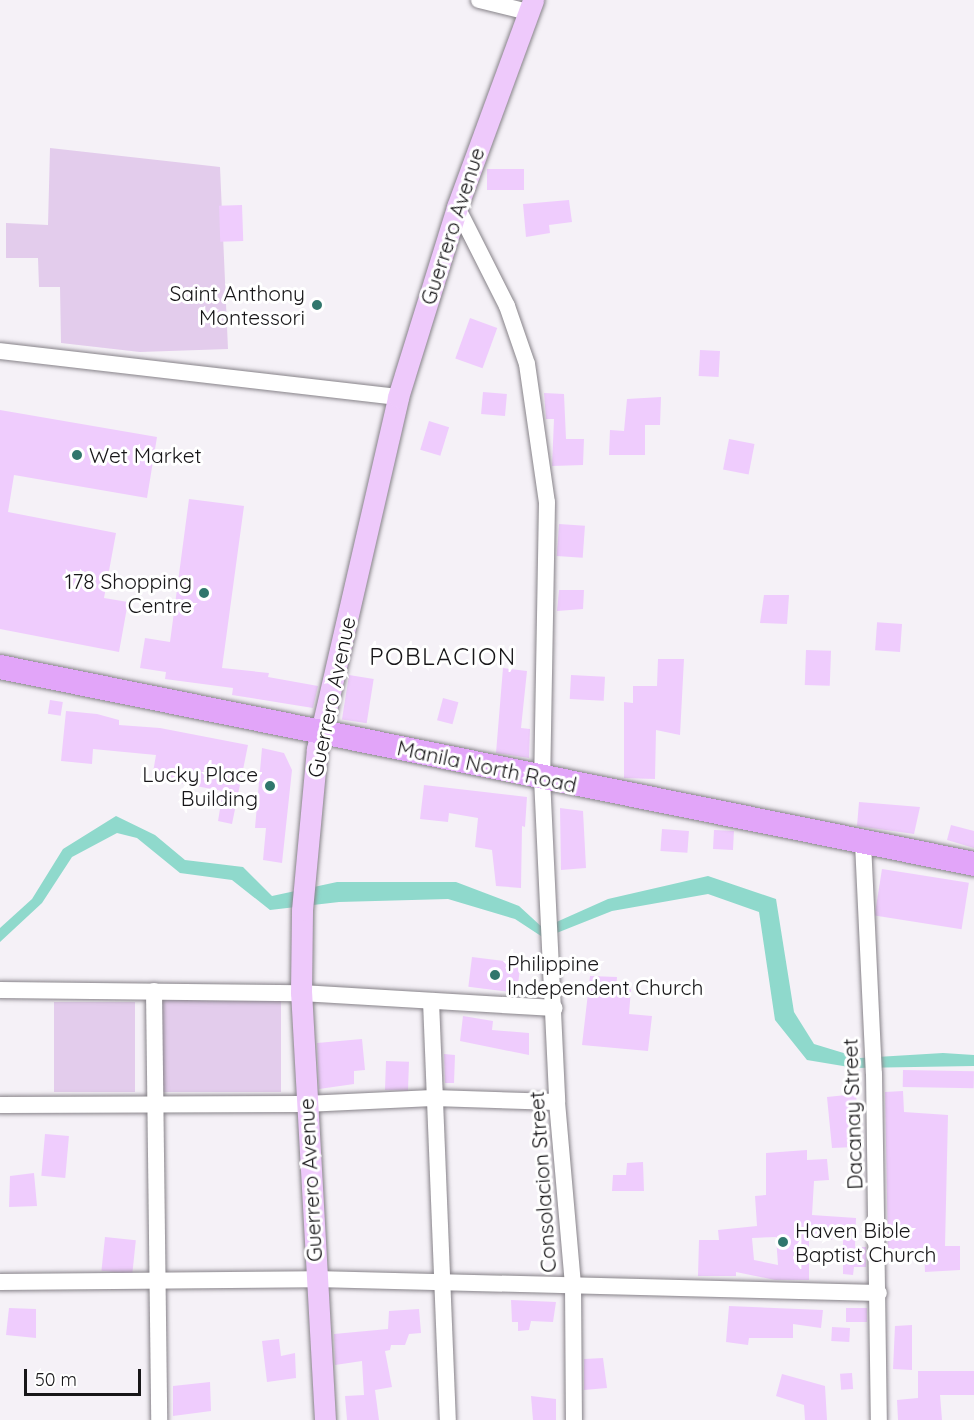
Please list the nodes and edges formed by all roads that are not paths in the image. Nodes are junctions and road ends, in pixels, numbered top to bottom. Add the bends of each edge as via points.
1 (479, 0) edge
2 (531, 6) edge
3 (457, 207) junction
4 (0, 351) edge
5 (398, 397) junction
6 (0, 667) edge
7 (321, 731) junction
8 (542, 778) junction
9 (863, 843) junction
10 (974, 864) edge
11 (0, 990) edge
12 (154, 992) junction
13 (301, 993) junction
14 (432, 1001) junction
15 (555, 1008) junction
16 (433, 1098) junction
17 (557, 1102) junction
18 (305, 1104) junction
19 (0, 1105) edge
20 (157, 1105) junction
21 (157, 1279) junction
22 (315, 1279) junction
23 (441, 1281) junction
24 (0, 1282) edge
25 (573, 1284) junction
26 (879, 1293) junction
27 (159, 1420) edge
28 (325, 1420) edge
29 (448, 1420) edge
30 (574, 1420) edge
31 (879, 1420) edge

1 - 2 street
2 - 3 main road, Guerrero Avenue
3 - 5 main road, Guerrero Avenue
3 - 8 street, Consolacion Street via 507,306 527,364 538,426 547,502
4 - 5 street
5 - 7 main road, Guerrero Avenue
6 - 7 highway, Manila North Road
7 - 8 highway, Manila North Road
7 - 13 main road, Guerrero Avenue via 302,910
8 - 9 highway, Manila North Road
8 - 15 street, Consolacion Street
9 - 10 highway, Manila North Road
9 - 26 street, Dacanay Street via 874,1051
11 - 12 street
12 - 13 street
12 - 20 street
13 - 14 street
13 - 18 main road, Guerrero Avenue
14 - 15 street
14 - 16 street
15 - 17 street, Consolacion Street
16 - 17 street
16 - 18 street
16 - 23 street
17 - 25 street, Consolacion Street
18 - 20 street
18 - 22 main road, Guerrero Avenue
19 - 20 street
20 - 21 street
21 - 22 street
21 - 24 street
21 - 27 street
22 - 23 street
22 - 28 main road, Guerrero Avenue
23 - 25 street
23 - 29 street
25 - 26 street
25 - 30 street, Consolacion Street
26 - 31 street, Dacanay Street

